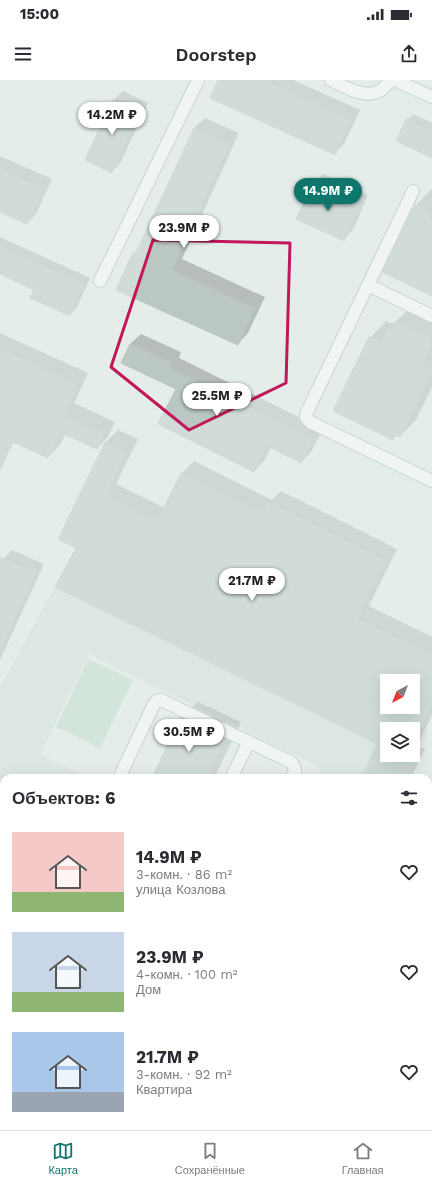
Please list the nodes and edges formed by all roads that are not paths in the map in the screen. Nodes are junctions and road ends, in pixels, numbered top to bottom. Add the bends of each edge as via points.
1 (198, 80) edge
2 (331, 80) edge
3 (392, 80) edge
4 (395, 80) edge
5 (432, 97) edge
6 (413, 192) dead end
7 (100, 281) dead end
8 (368, 286) junction
9 (432, 316) edge
10 (432, 481) edge
11 (249, 742) junction
12 (121, 774) edge
13 (233, 774) edge
14 (293, 774) edge

1 - 7 street
2 - 3 street via 354,92 370,93 380,91
4 - 5 street
6 - 8 street
8 - 9 street
8 - 10 street via 306,417 310,422
11 - 12 street via 158,700
11 - 13 street
11 - 14 street via 291,762 295,771

